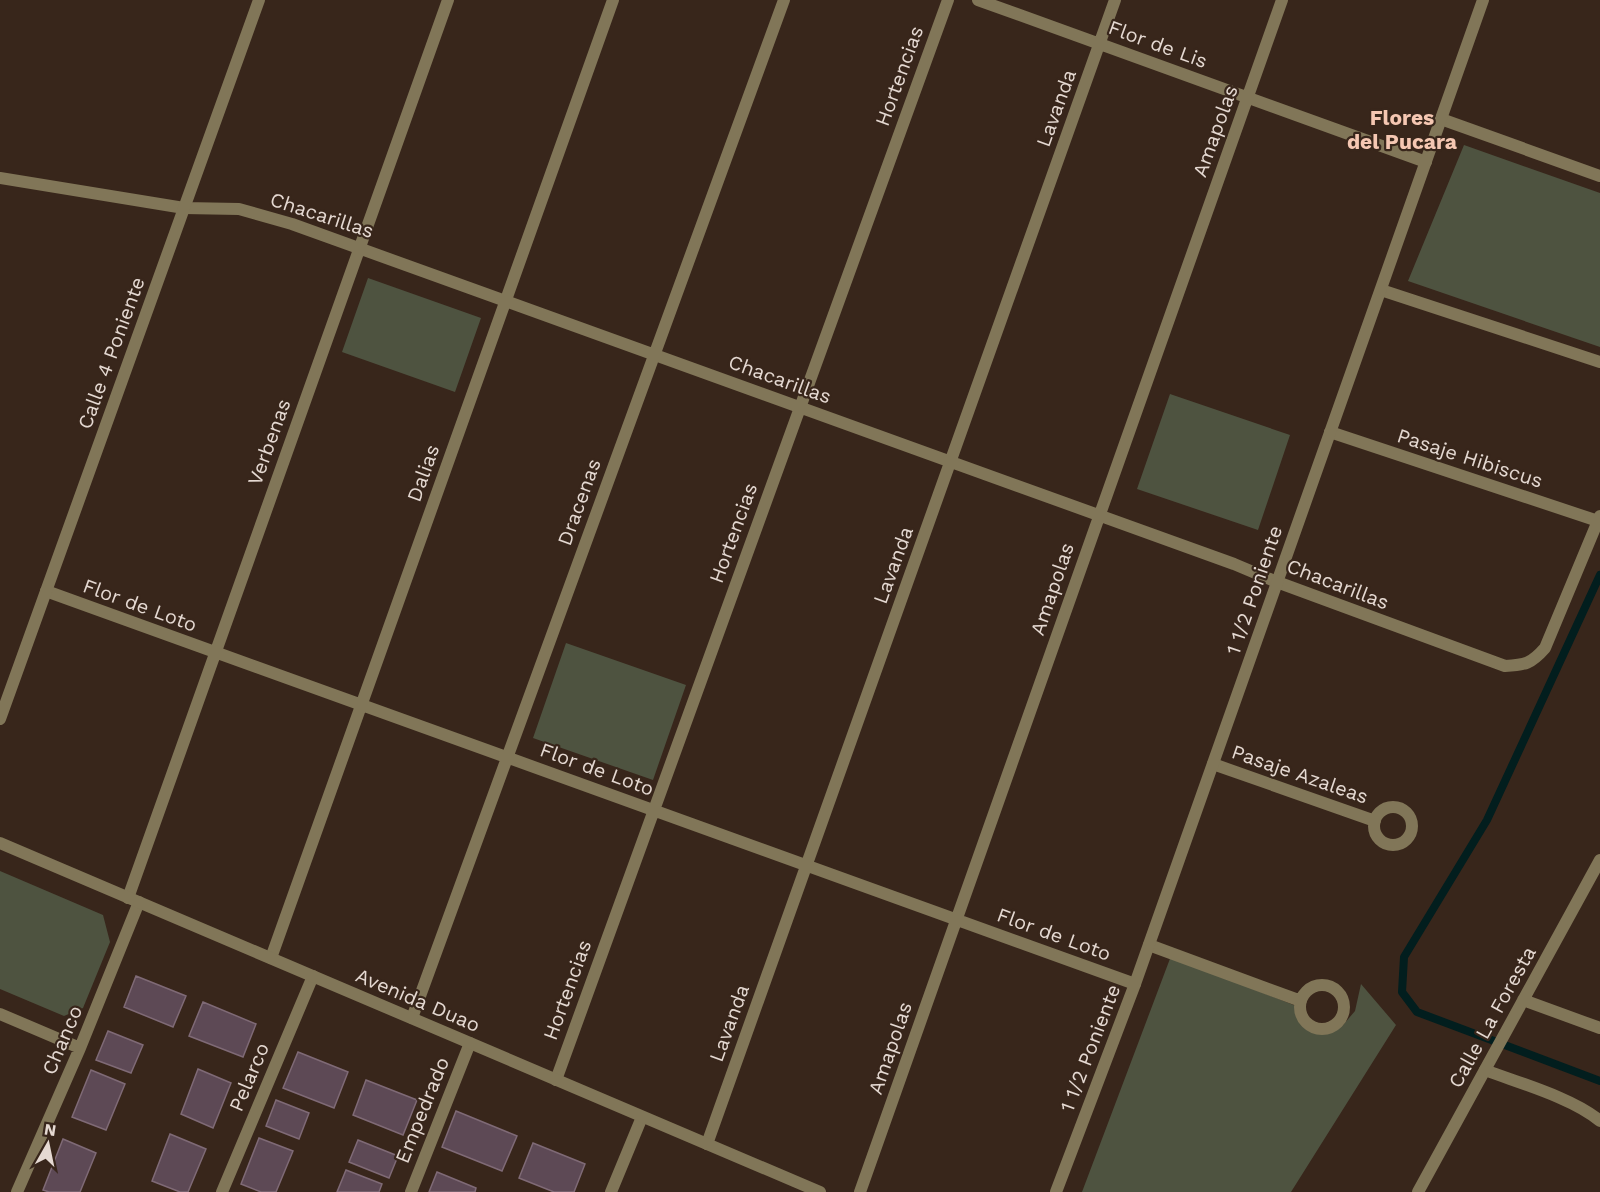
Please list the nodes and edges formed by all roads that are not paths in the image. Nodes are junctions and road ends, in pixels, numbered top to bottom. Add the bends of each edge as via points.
1 (259, 0) edge
2 (448, 0) edge
3 (613, 0) edge
4 (784, 0) edge
5 (948, 0) edge
6 (978, 0) edge
7 (1115, 0) edge
8 (1282, 0) edge
9 (1483, 0) edge
10 (1100, 44) junction
11 (1248, 97) junction
12 (1441, 119) junction
13 (1426, 162) junction
14 (1600, 176) edge
15 (0, 178) edge
16 (184, 208) junction
17 (360, 248) junction
18 (1381, 290) junction
19 (506, 300) junction
20 (654, 354) junction
21 (1600, 362) edge
22 (800, 407) junction
23 (1330, 432) junction
24 (950, 462) junction
25 (1099, 516) junction
26 (1599, 518) edge
27 (1277, 582) junction
28 (46, 591) junction
29 (215, 652) junction
30 (361, 705) junction
31 (0, 719) edge
32 (507, 758) junction
33 (1213, 764) junction
34 (653, 810) junction
35 (1375, 821) dead end
36 (0, 843) edge
37 (1600, 860) edge
38 (806, 865) junction
39 (133, 900) junction
40 (956, 919) junction
41 (1149, 945) junction
42 (271, 958) junction
43 (313, 976) junction
44 (1135, 984) junction
45 (1523, 1000) junction
46 (1301, 1001) dead end
47 (0, 1014) edge
48 (412, 1018) junction
49 (1600, 1028) edge
50 (470, 1043) junction
51 (80, 1048) junction
52 (1488, 1065) junction
53 (556, 1080) junction
54 (642, 1117) junction
55 (1600, 1121) edge
56 (707, 1144) junction
57 (17, 1192) edge
58 (222, 1192) edge
59 (411, 1192) edge
60 (611, 1192) edge
61 (820, 1192) edge
62 (860, 1192) edge
63 (1056, 1192) edge
64 (1418, 1192) edge

1 - 16 street, Calle 4 Poniente
2 - 17 street, Verbenas
3 - 19 street, Dalias
4 - 20 street, Dracenas
5 - 22 street, Hortencias
6 - 10 street, Flor de Lis
7 - 10 street, Lavanda
8 - 11 street, Amapolas
9 - 12 street, 1 1/2 Poniente
10 - 11 street, Flor de Lis
10 - 24 street, Lavanda
11 - 13 street, Flor de Lis
11 - 25 street, Amapolas
12 - 13 street, 1 1/2 Poniente
12 - 14 street
13 - 18 street, 1 1/2 Poniente
15 - 16 street, Chacarillas
16 - 17 street, Chacarillas via 239,209
16 - 28 street, Calle 4 Poniente
17 - 19 street, Chacarillas
17 - 29 street, Verbenas
18 - 21 street
18 - 23 street, 1 1/2 Poniente
19 - 20 street, Chacarillas
19 - 30 street, Dalias
20 - 22 street, Chacarillas
20 - 32 street, Dracenas
22 - 24 street, Chacarillas
22 - 34 street, Hortencias
23 - 26 street, Pasaje Hibiscus
23 - 27 street, 1 1/2 Poniente
24 - 25 street, Chacarillas
24 - 38 street, Lavanda
25 - 27 street, Chacarillas
25 - 40 street, Amapolas
26 - 27 street, Chacarillas via 1545,648 1533,661 1522,665 1497,664
27 - 33 street, 1 1/2 Poniente
28 - 29 street, Flor de Loto
28 - 31 street, Calle 4 Poniente
29 - 30 street, Flor de Loto
29 - 39 street, Verbenas
30 - 32 street, Flor de Loto
30 - 42 street, Dalias
32 - 34 street, Flor de Loto
32 - 48 street, Dracenas
33 - 35 street, Pasaje Azaleas
33 - 41 street, 1 1/2 Poniente
34 - 38 street, Flor de Loto
34 - 53 street, Hortencias
36 - 39 street, Avenida Duao
37 - 45 street, Calle La Foresta
38 - 40 street, Flor de Loto
38 - 56 street, Lavanda
39 - 42 street, Avenida Duao
39 - 51 street, Chanco
40 - 44 street, Flor de Loto
40 - 62 street, Amapolas
41 - 44 street, 1 1/2 Poniente
41 - 46 street
42 - 43 street, Avenida Duao
43 - 48 street, Avenida Duao
43 - 58 street, Pelarco
44 - 63 street, 1 1/2 Poniente
45 - 49 street
45 - 52 street, Calle La Foresta
47 - 51 street
48 - 50 street, Avenida Duao
50 - 53 street, Avenida Duao
50 - 59 street, Empedrado
51 - 57 street, Chanco
52 - 55 street
52 - 64 street, Calle La Foresta
53 - 54 street, Avenida Duao
54 - 56 street, Avenida Duao
54 - 60 street
56 - 61 street, Avenida Duao

